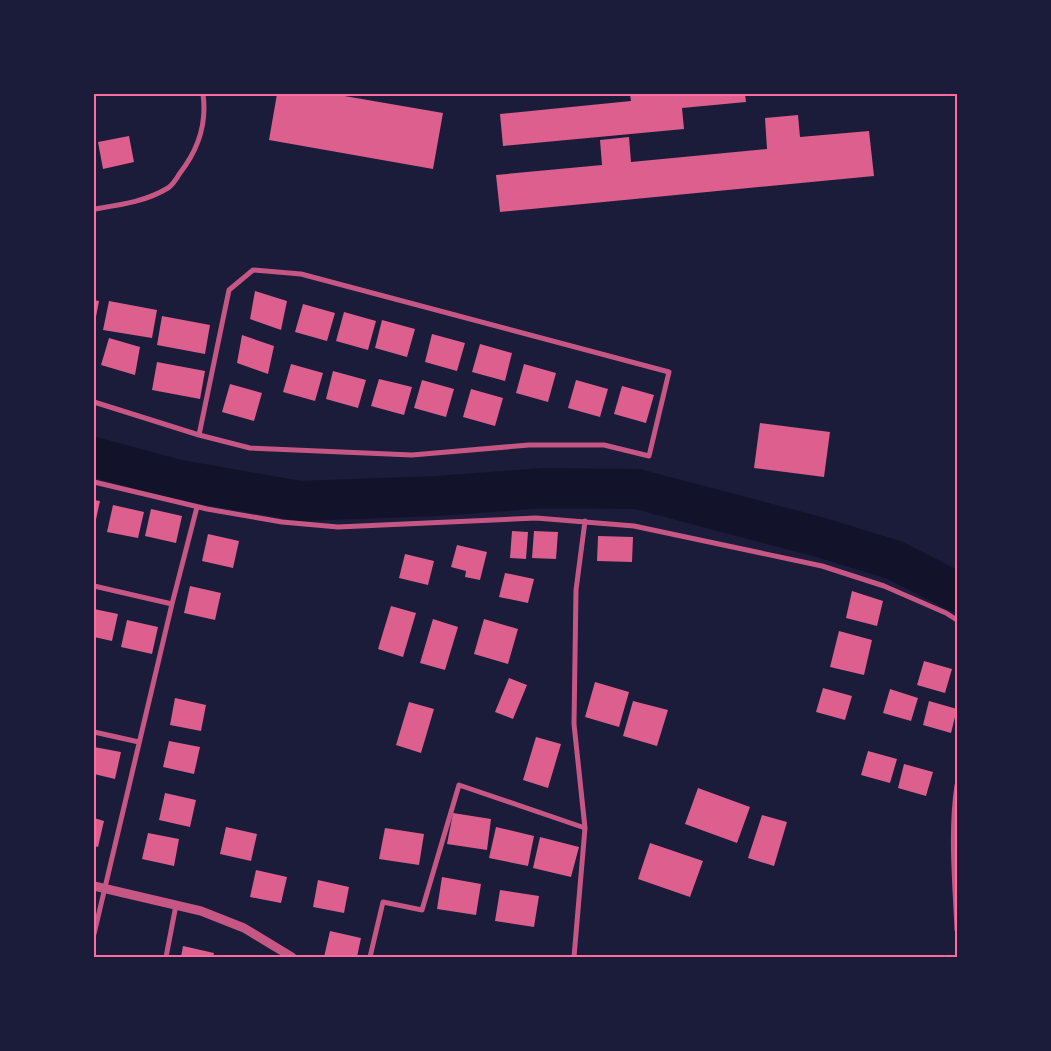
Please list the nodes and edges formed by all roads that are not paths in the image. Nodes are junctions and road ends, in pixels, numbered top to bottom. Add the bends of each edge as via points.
1 (203, 94) edge
2 (94, 209) edge
3 (94, 402) edge
4 (199, 434) junction
5 (94, 482) edge
6 (197, 506) junction
7 (585, 521) junction
8 (94, 586) edge
9 (172, 604) junction
10 (957, 620) edge
11 (94, 732) edge
12 (139, 742) junction
13 (957, 785) edge
14 (585, 828) junction
15 (94, 886) edge
16 (104, 888) junction
17 (176, 905) junction
18 (957, 930) edge
19 (94, 934) edge
20 (166, 957) edge
21 (292, 957) edge
22 (370, 957) edge
23 (574, 957) edge

1 - 2 street via 201,135 189,163 170,188 137,202
3 - 4 street
4 - 4 street via 250,448 412,455 528,445 604,445 649,456 669,372 301,274 253,270 229,290
5 - 6 street
6 - 7 street via 282,522 338,527 536,518
6 - 9 street
7 - 10 street via 634,526 822,566 884,586
7 - 14 street via 576,590 574,724
8 - 9 street
9 - 12 street
11 - 12 street
12 - 16 street
13 - 18 street via 954,809
14 - 22 street via 459,786 422,910 383,902
14 - 23 street
15 - 16 street
16 - 17 street
16 - 19 street
17 - 20 street
17 - 21 street via 244,928

